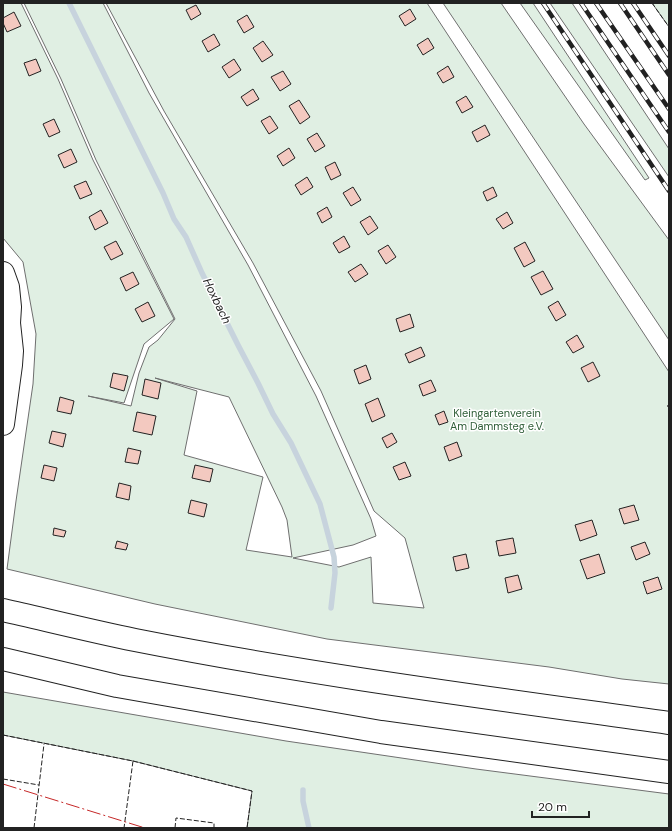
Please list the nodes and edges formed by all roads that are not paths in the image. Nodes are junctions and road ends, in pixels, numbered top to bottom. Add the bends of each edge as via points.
1 (3, 274) edge
2 (6, 318) edge
3 (3, 424) edge
4 (4, 610) edge
5 (3, 659) edge
6 (669, 723) edge
7 (669, 772) edge

1 - 2 main road via 8,287 10,307
2 - 3 main road via 12,351
4 - 6 main road via 135,640 261,663
5 - 7 main road via 117,686 374,731

